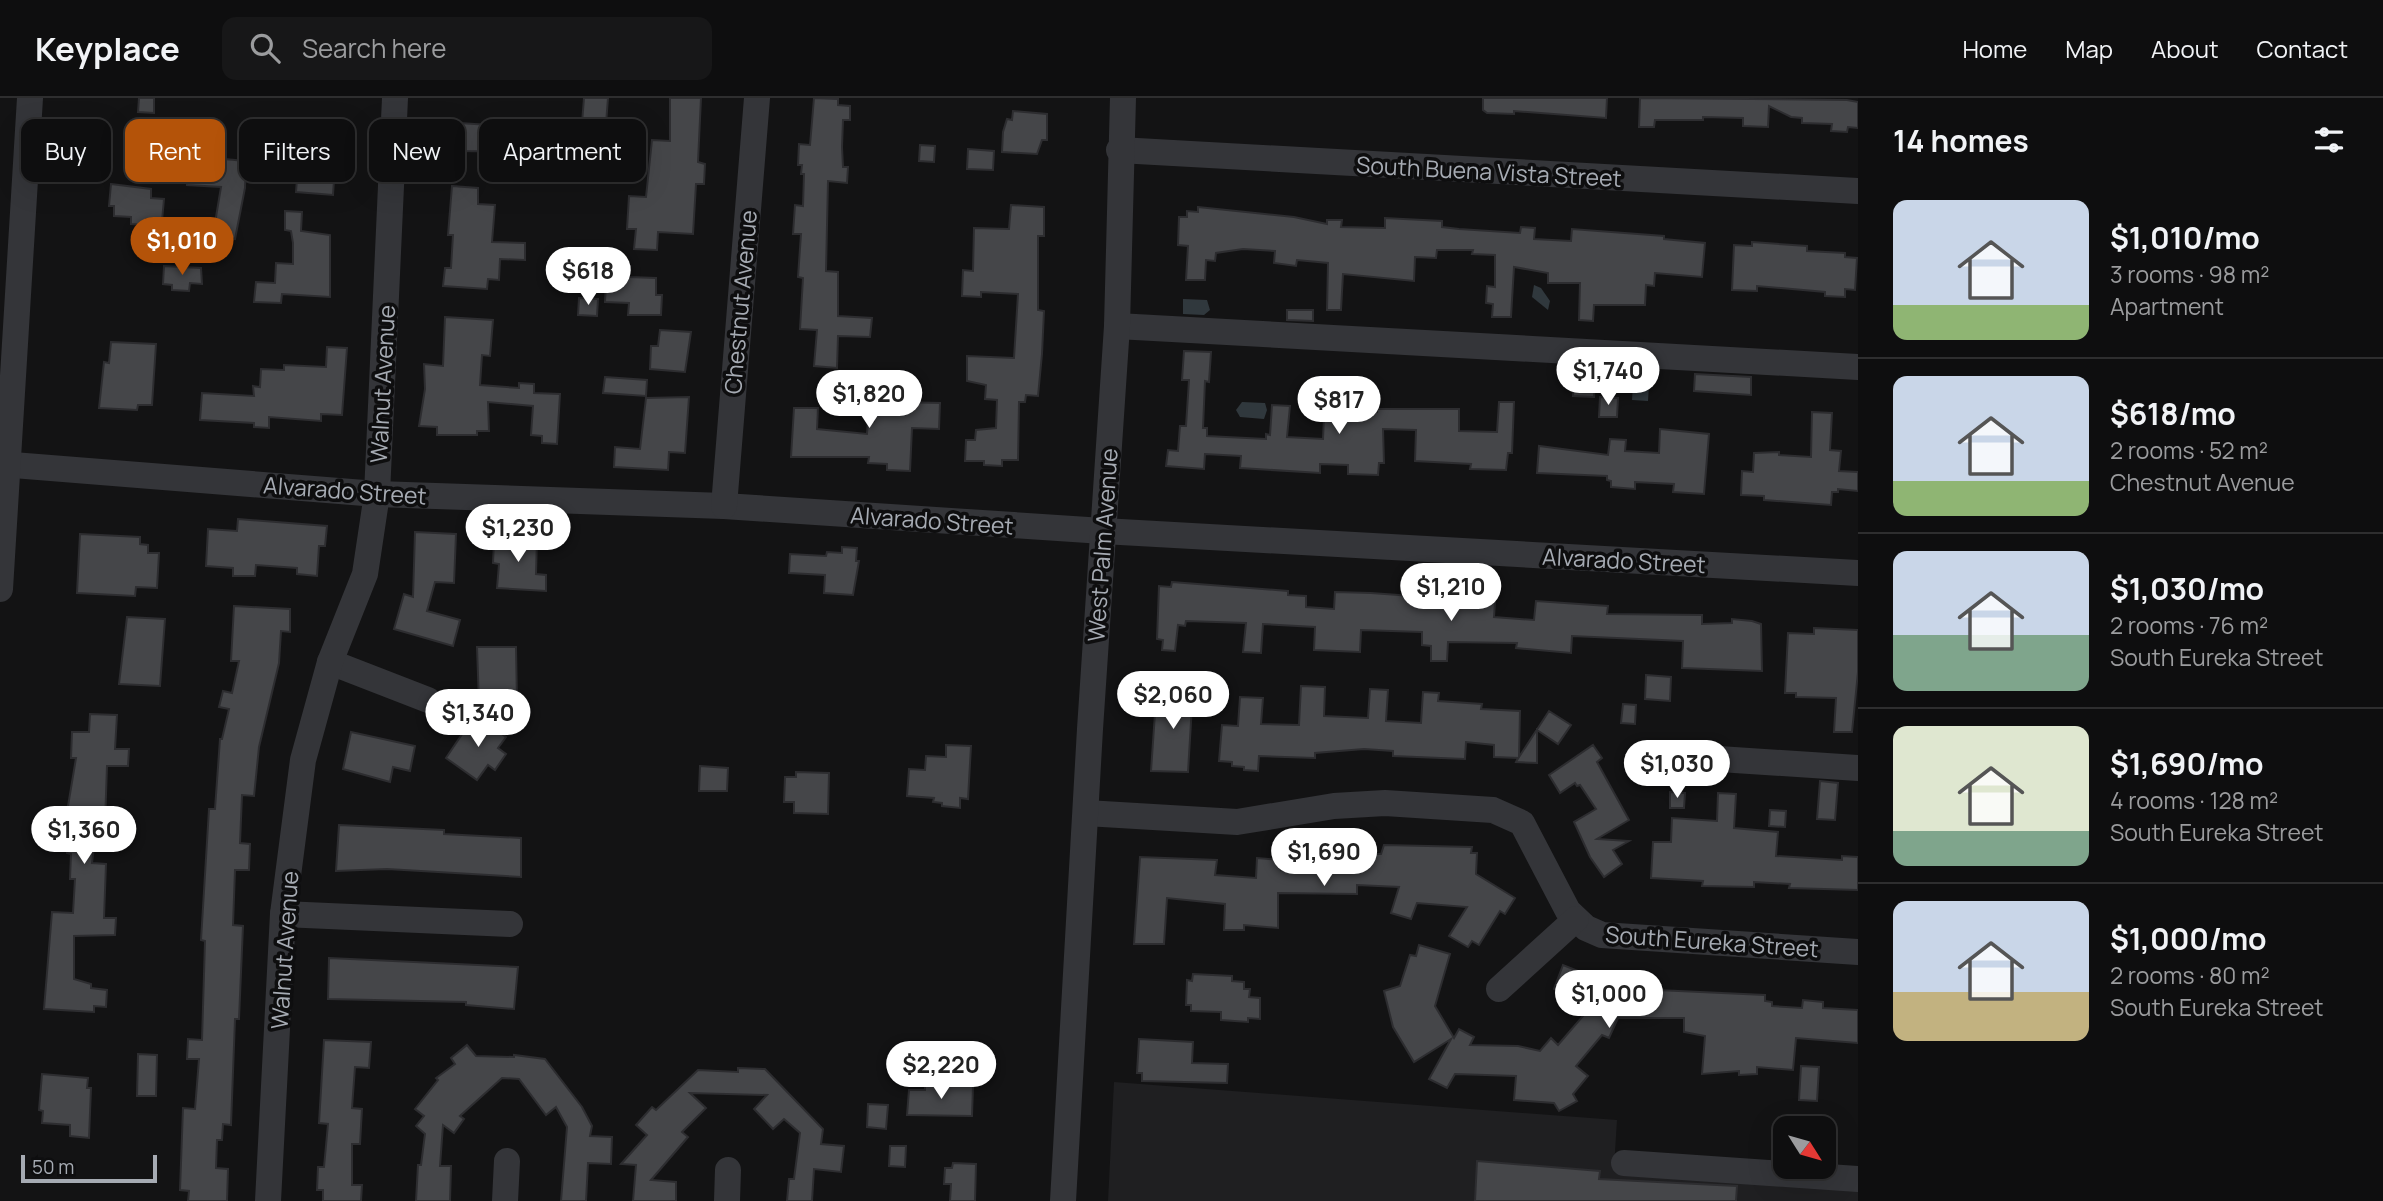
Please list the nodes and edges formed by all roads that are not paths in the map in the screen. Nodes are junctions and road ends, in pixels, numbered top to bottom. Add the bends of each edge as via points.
1 (30, 98) edge
2 (395, 98) edge
3 (757, 98) edge
4 (1123, 98) edge
5 (1119, 150) junction
6 (1858, 191) edge
7 (11, 200) edge
8 (1117, 326) junction
9 (1858, 367) edge
10 (4, 464) edge
11 (377, 494) junction
12 (724, 506) junction
13 (1103, 531) junction
14 (1858, 573) edge
15 (0, 589) edge
16 (330, 662) junction
17 (428, 700) dead end
18 (1643, 754) dead end
19 (1858, 768) edge
20 (1086, 813) junction
21 (284, 914) junction
22 (1576, 919) junction
23 (510, 924) dead end
24 (1858, 952) edge
25 (1499, 989) dead end
26 (507, 1161) dead end
27 (1624, 1163) dead end
28 (728, 1170) dead end
29 (1858, 1180) edge
30 (268, 1201) edge
31 (505, 1201) edge
32 (727, 1201) edge
33 (1063, 1201) edge

1 - 7 street
2 - 11 street, Walnut Avenue
3 - 12 street, Chestnut Avenue
4 - 5 street, West Palm Avenue
5 - 6 street, South Buena Vista Street
5 - 8 street, West Palm Avenue
7 - 10 street
8 - 9 street
8 - 13 street, West Palm Avenue
10 - 11 street, Alvarado Street
10 - 15 street
11 - 12 street, Alvarado Street
11 - 16 street, Walnut Avenue via 365,574
12 - 13 street, Alvarado Street
13 - 14 street, Alvarado Street
13 - 20 street, West Palm Avenue
16 - 17 street
16 - 21 street, Walnut Avenue via 303,760
18 - 19 street
20 - 22 street, South Eureka Street via 1237,822 1334,806 1385,803 1493,810 1513,817 1530,833 1552,885
20 - 33 street, West Palm Avenue
21 - 23 street
21 - 30 street, Walnut Avenue
22 - 24 street, South Eureka Street via 1586,929 1615,938
22 - 25 street
26 - 31 street
27 - 29 street
28 - 32 street

